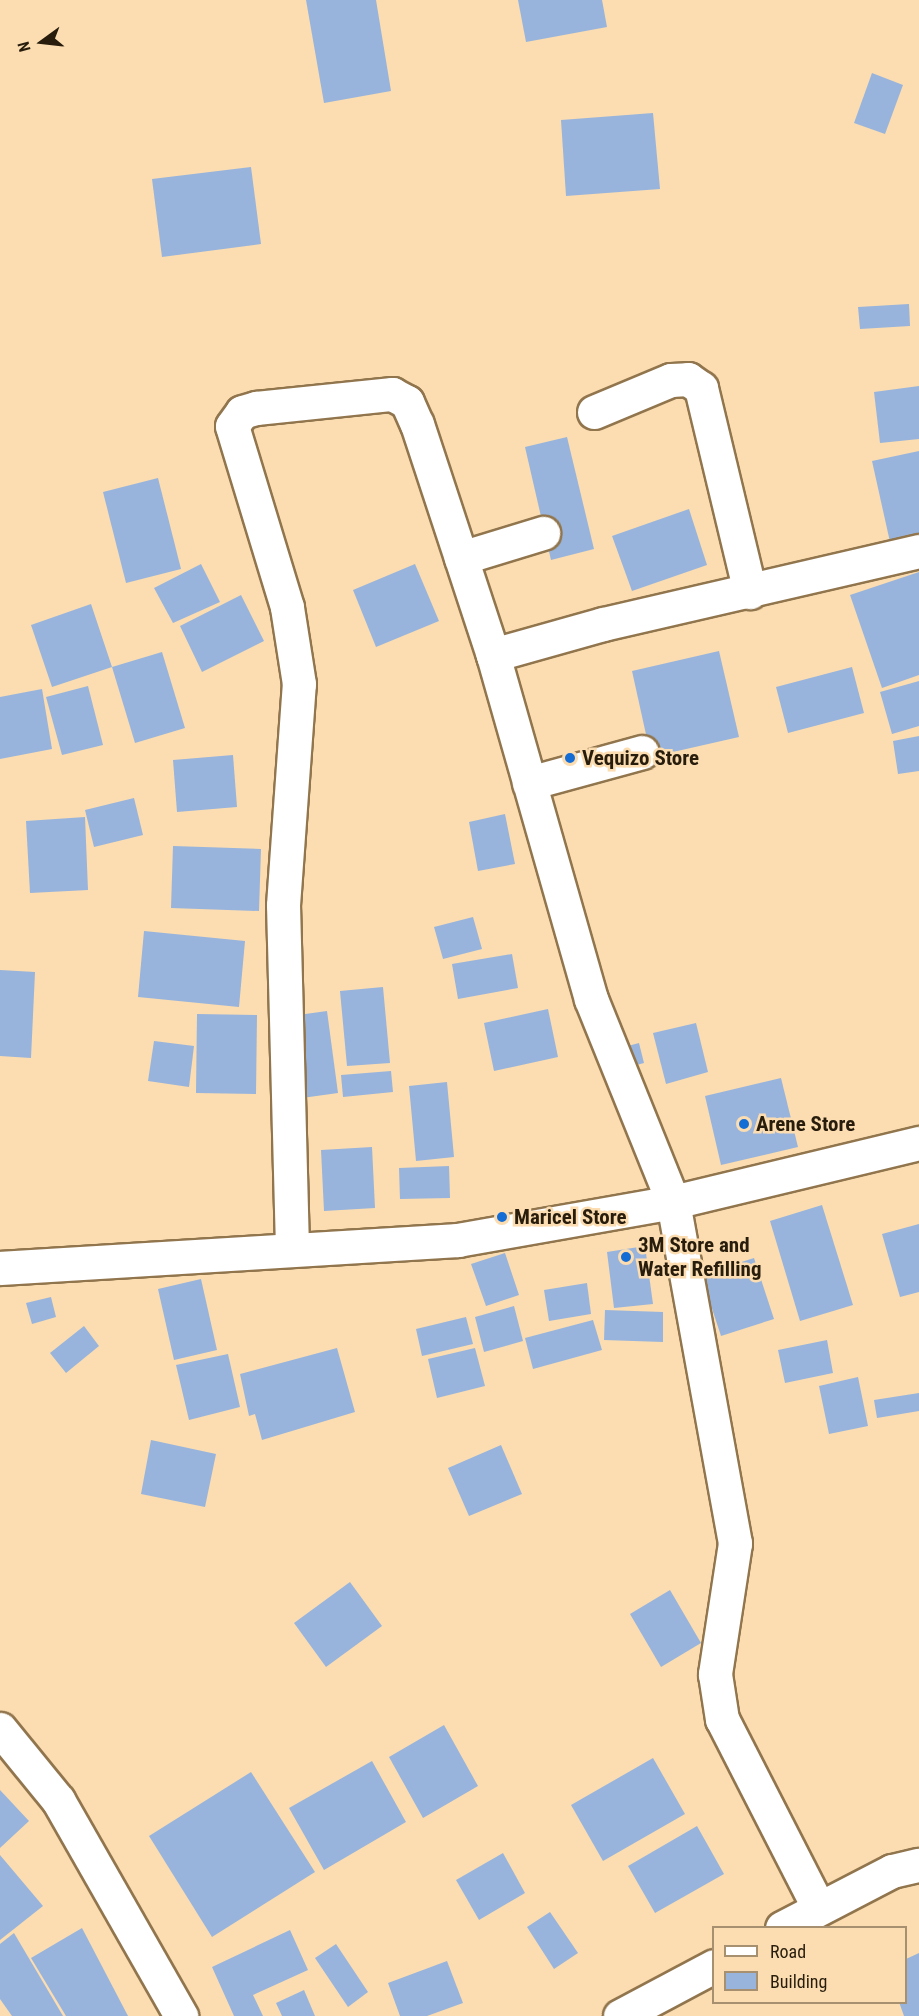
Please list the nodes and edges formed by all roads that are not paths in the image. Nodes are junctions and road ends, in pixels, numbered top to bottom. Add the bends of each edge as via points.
1 (594, 412) dead end
2 (543, 532) dead end
3 (919, 551) edge
4 (461, 558) junction
5 (750, 591) junction
6 (493, 655) junction
7 (642, 752) dead end
8 (529, 783) junction
9 (919, 1143) edge
10 (673, 1202) junction
11 (292, 1248) junction
12 (0, 1268) edge
13 (0, 1729) edge
14 (919, 1865) edge
15 (818, 1907) junction
16 (785, 1926) edge
17 (712, 1967) edge
18 (181, 2016) edge
19 (620, 2016) edge

1 - 5 street via 671,380 688,379 701,387
2 - 4 street
3 - 5 street
4 - 6 street
4 - 11 street via 407,402 392,394 256,408 242,412 232,426 287,607 299,684 283,905
5 - 6 street via 603,624
6 - 8 street
7 - 8 street
8 - 10 street via 591,999
9 - 10 street
10 - 11 street via 458,1240
10 - 15 street via 735,1543 715,1674 722,1719
11 - 12 street
13 - 18 street via 58,1800
14 - 15 street via 892,1871
15 - 16 street
17 - 19 street

